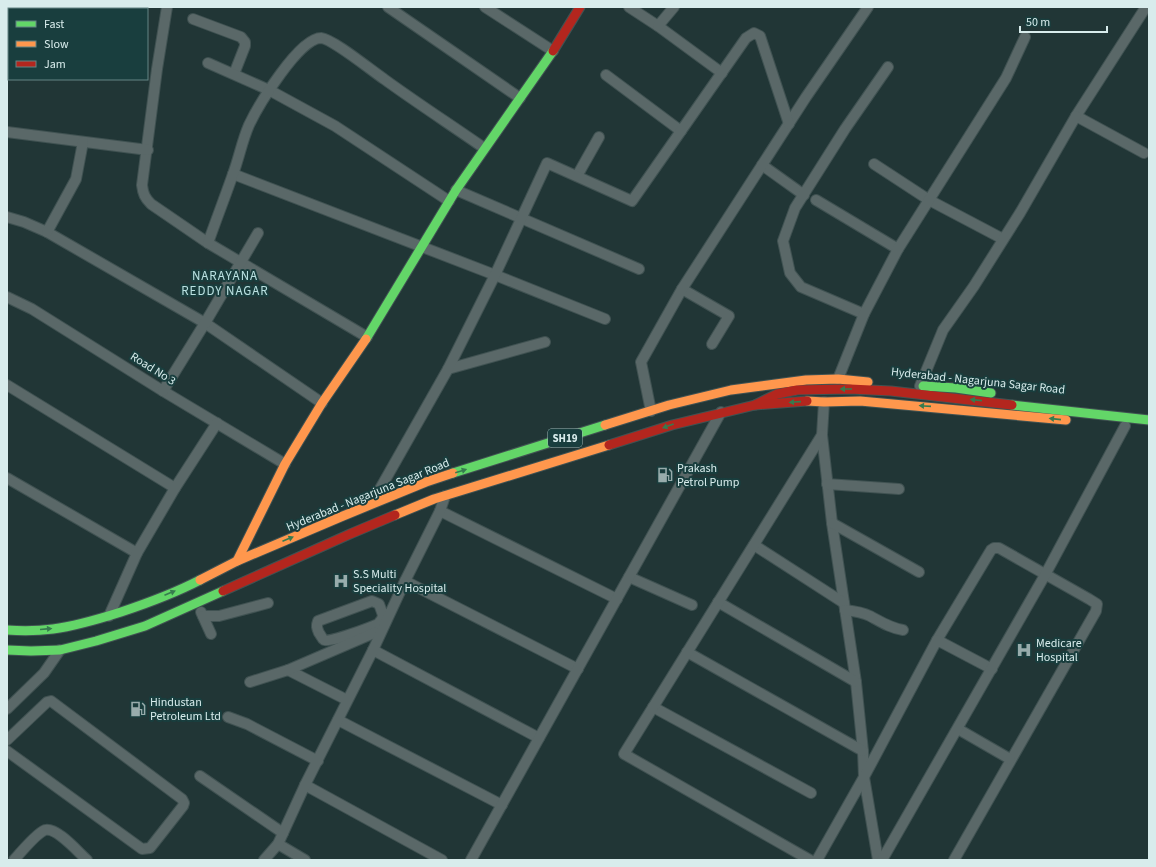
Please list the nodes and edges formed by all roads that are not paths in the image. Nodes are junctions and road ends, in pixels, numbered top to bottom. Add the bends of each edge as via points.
1 (167, 7) edge
2 (388, 7) edge
3 (485, 7) edge
4 (580, 7) edge
5 (629, 7) edge
6 (674, 7) edge
7 (868, 7) edge
8 (1148, 7) edge
9 (193, 19) dead end
10 (658, 26) junction
11 (1025, 37) dead end
12 (553, 51) junction
13 (208, 63) dead end
14 (888, 66) dead end
15 (152, 68) edge
16 (722, 73) junction
17 (234, 74) junction
18 (606, 76) dead end
19 (269, 90) junction
20 (520, 98) junction
21 (1076, 116) junction
22 (789, 124) junction
23 (681, 131) junction
24 (7, 132) edge
25 (599, 137) dead end
26 (83, 142) junction
27 (484, 148) junction
28 (148, 150) junction
29 (1147, 151) edge
30 (874, 164) dead end
31 (762, 165) junction
32 (233, 174) junction
33 (577, 176) junction
34 (456, 190) junction
35 (804, 195) junction
36 (816, 200) dead end
37 (929, 200) junction
38 (449, 201) junction
39 (7, 218) edge
40 (521, 218) junction
41 (47, 232) junction
42 (258, 233) dead end
43 (1003, 239) junction
44 (208, 242) junction
45 (421, 247) junction
46 (898, 249) junction
47 (242, 262) junction
48 (639, 269) dead end
49 (495, 275) junction
50 (682, 289) junction
51 (7, 297) edge
52 (864, 314) junction
53 (605, 319) dead end
54 (205, 323) junction
55 (367, 337) junction
56 (545, 342) dead end
57 (712, 344) dead end
58 (448, 369) junction
59 (838, 379) junction
60 (7, 385) edge
61 (920, 386) junction
62 (163, 391) junction
63 (824, 402) junction
64 (322, 403) junction
65 (755, 405) junction
66 (651, 411) junction
67 (721, 412) junction
68 (1149, 414) edge
69 (1149, 420) edge
70 (217, 423) junction
71 (1125, 426) junction
72 (1149, 429) edge
73 (822, 434) junction
74 (285, 464) junction
75 (7, 478) edge
76 (827, 484) junction
77 (175, 488) junction
78 (899, 489) dead end
79 (445, 496) junction
80 (372, 504) junction
81 (440, 511) junction
82 (832, 523) junction
83 (754, 545) junction
84 (137, 553) junction
85 (237, 561) junction
86 (919, 572) dead end
87 (1045, 575) junction
88 (629, 576) junction
89 (405, 581) junction
90 (617, 599) junction
91 (718, 602) junction
92 (196, 603) junction
93 (268, 604) dead end
94 (692, 605) dead end
95 (844, 606) junction
96 (386, 615) junction
97 (109, 616) junction
98 (203, 616) junction
99 (383, 629) junction
100 (7, 630) edge
101 (371, 630) junction
102 (902, 630) dead end
103 (211, 634) dead end
104 (937, 640) junction
105 (7, 650) edge
106 (60, 650) junction
107 (373, 650) junction
108 (687, 652) junction
109 (578, 669) junction
110 (992, 669) junction
111 (288, 670) junction
112 (250, 682) dead end
113 (856, 682) junction
114 (348, 700) junction
115 (653, 707) junction
116 (7, 709) edge
117 (228, 717) dead end
118 (338, 720) junction
119 (958, 729) junction
120 (539, 738) junction
121 (7, 740) edge
122 (7, 744) edge
123 (7, 751) edge
124 (863, 751) junction
125 (1010, 759) junction
126 (318, 761) junction
127 (200, 776) dead end
128 (864, 777) junction
129 (305, 785) junction
130 (811, 793) dead end
131 (502, 805) junction
132 (283, 833) junction
133 (278, 844) junction
134 (14, 860) edge
135 (87, 860) edge
136 (264, 860) edge
137 (305, 860) edge
138 (442, 860) edge
139 (471, 860) edge
140 (810, 860) edge
141 (817, 860) edge
142 (878, 860) edge
143 (882, 860) edge
144 (954, 860) edge

1 - 15 street
2 - 20 street
3 - 12 street
4 - 12 main road
5 - 10 street
6 - 10 street
7 - 22 street
8 - 21 street
9 - 17 street via 244,40 246,46
10 - 16 street
11 - 37 street via 1006,78
12 - 20 main road
13 - 17 street
14 - 35 street
15 - 28 street
16 - 22 street via 746,38 754,33 760,36
16 - 23 street
17 - 19 street
18 - 23 street
19 - 27 street via 303,47 312,40 325,39
19 - 32 street via 249,125
19 - 38 street via 335,126
20 - 27 main road
21 - 29 street
21 - 43 street
22 - 31 street
23 - 33 street via 632,201
24 - 26 street
25 - 33 street
26 - 28 street
26 - 41 street via 76,179
27 - 34 main road
28 - 44 street via 142,185 145,198
30 - 37 street
31 - 35 street
31 - 50 street
32 - 44 street
32 - 45 street
33 - 40 street via 547,162
34 - 38 main road
34 - 40 street
35 - 52 street via 795,208 783,242 790,273 801,287
36 - 46 street
37 - 43 street
37 - 46 street
38 - 45 main road
39 - 41 street
40 - 48 street
40 - 49 street
41 - 54 street
42 - 47 street
43 - 61 street via 943,330
44 - 47 street
45 - 49 street
45 - 55 main road
46 - 52 street
47 - 54 street
47 - 55 street
49 - 53 street
49 - 58 street
50 - 57 street via 730,316
50 - 66 street via 641,362
51 - 62 street, Road No 3 via 32,309
52 - 59 street
54 - 62 street
54 - 64 street
55 - 64 main road
56 - 58 street
58 - 80 street
59 - 61 main road, Hyderabad - Nagarjuna Sagar Road / SH19
59 - 66 main road, Hyderabad - Nagarjuna Sagar Road / SH19 via 806,380 731,390
60 - 77 street
61 - 68 main road, Hyderabad - Nagarjuna Sagar Road / SH19 via 956,388
62 - 70 street, Road No 3
63 -> 65 main road, SH19
71 -> 63 main road, SH19 via 860,401
63 - 73 street
64 - 74 main road
65 - 67 main road, SH19
69 -> 65 main road via 891,391 850,389 798,390 777,394
80 -> 66 main road, Hyderabad - Nagarjuna Sagar Road / SH19 via 426,482
67 -> 79 main road, SH19
67 - 88 street
70 - 74 street, Road No 3
70 - 77 street
71 - 72 main road, SH19
71 - 87 street
73 - 76 street
73 - 83 street
74 - 85 main road
75 - 84 street
76 - 78 street
76 - 82 street
77 - 84 street
79 - 81 street
79 - 92 main road, SH19 via 350,534
85 -> 80 main road, Hyderabad - Nagarjuna Sagar Road / SH19
81 - 89 street
81 - 90 street
82 - 86 street
82 - 95 street
83 - 91 street
83 - 95 street
84 - 97 street
97 -> 85 main road, Hyderabad - Nagarjuna Sagar Road / SH19 via 187,586
87 - 104 street via 999,548 992,549
87 - 110 street
87 - 125 street via 1097,604 1096,611
88 - 90 street
88 - 94 street
89 - 96 street
89 - 109 street
90 - 109 street
91 - 108 street
91 - 113 street
92 - 98 street
92 - 106 main road, SH19 via 145,626
93 - 98 street via 219,616
95 - 102 street via 869,615 894,629
95 - 113 street
96 - 99 street
96 - 101 street
96 - 101 street via 379,604 372,601 318,621 317,627 325,641
100 -> 97 main road, Hyderabad - Nagarjuna Sagar Road / SH19 via 54,629
98 - 103 street
99 - 101 street
99 - 107 street
101 - 111 street
104 - 110 street
104 - 128 street
105 - 106 main road, SH19
106 - 116 street via 44,673
107 - 114 street
107 - 120 street
108 - 115 street
108 - 124 street
109 - 120 street
110 - 119 street
111 - 112 street
111 - 114 street
113 - 124 street
114 - 118 street
115 - 130 street
115 - 140 street via 624,754
117 - 126 street via 247,724
118 - 126 street
118 - 131 street
119 - 125 street
119 - 143 street
120 - 131 street
121 - 122 street
121 - 123 street via 47,702 52,701 184,803 150,848 142,848
124 - 128 street
125 - 144 street
126 - 129 street
127 - 132 street
128 - 141 street
128 - 142 street
129 - 132 street
129 - 138 street
131 - 139 street
132 - 133 street
133 - 136 street
133 - 137 street
134 - 135 street via 44,830 51,830 60,835

